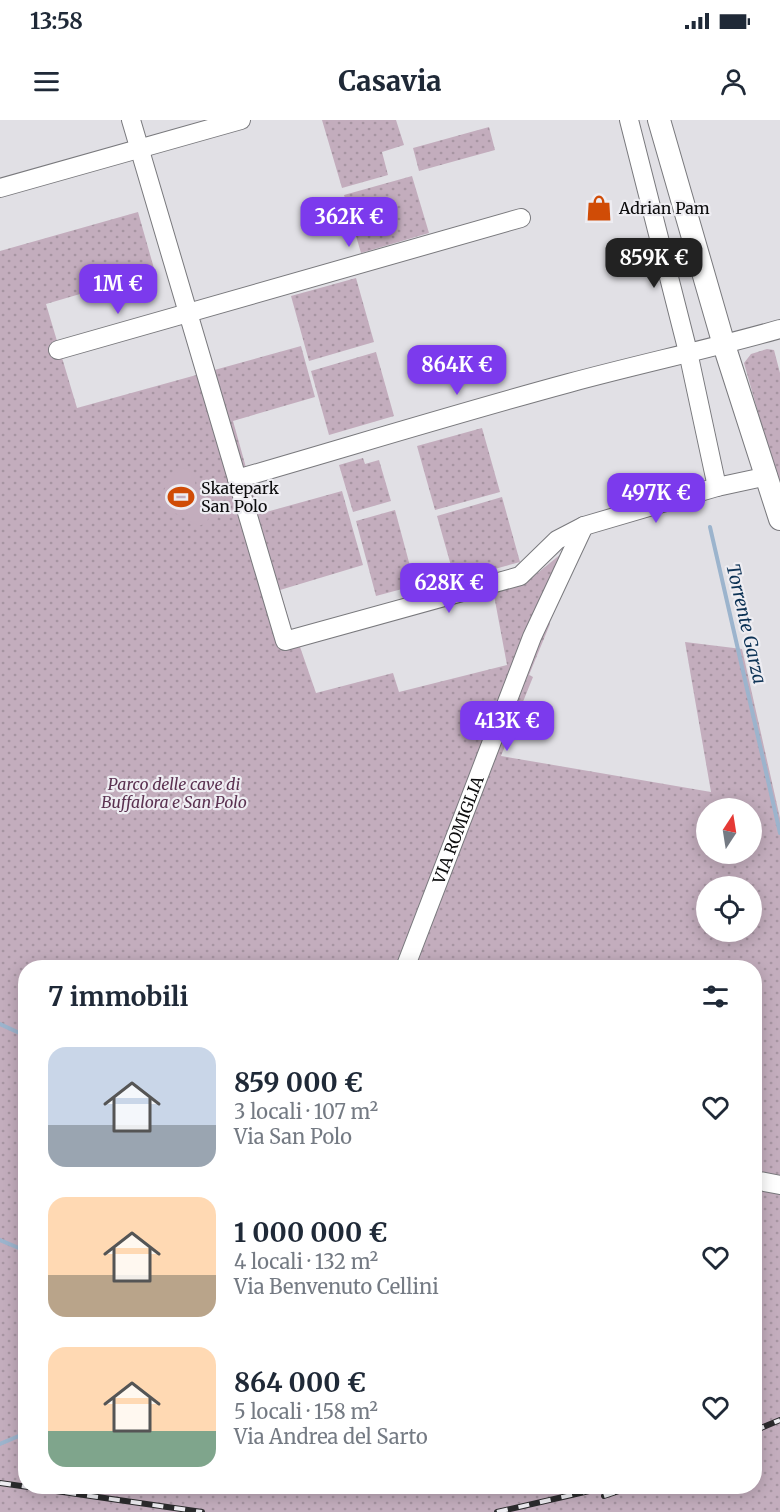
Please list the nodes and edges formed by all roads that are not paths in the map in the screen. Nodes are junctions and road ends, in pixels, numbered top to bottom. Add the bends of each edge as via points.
1 (131, 120) edge
2 (241, 120) edge
3 (629, 120) edge
4 (658, 120) edge
5 (140, 149) junction
6 (0, 188) edge
7 (521, 218) dead end
8 (188, 314) junction
9 (780, 329) edge
10 (724, 345) junction
11 (58, 350) dead end
12 (688, 352) junction
13 (768, 476) junction
14 (237, 479) junction
15 (717, 487) junction
16 (780, 519) edge
17 (584, 526) junction
18 (408, 960) edge
19 (762, 1182) edge
20 (780, 1185) edge

1 - 5 street
2 - 5 street
3 - 12 street
4 - 10 main road
5 - 6 street
5 - 8 street
7 - 8 street
8 - 11 street
8 - 14 street
9 - 10 street
10 - 12 street
10 - 13 main road
12 - 14 street via 556,386
12 - 15 street
13 - 15 street
13 - 16 main road
14 - 17 street via 285,641 520,576 557,540
15 - 17 street
17 - 18 street, VIA ROMIGLIA via 532,637
19 - 20 street

